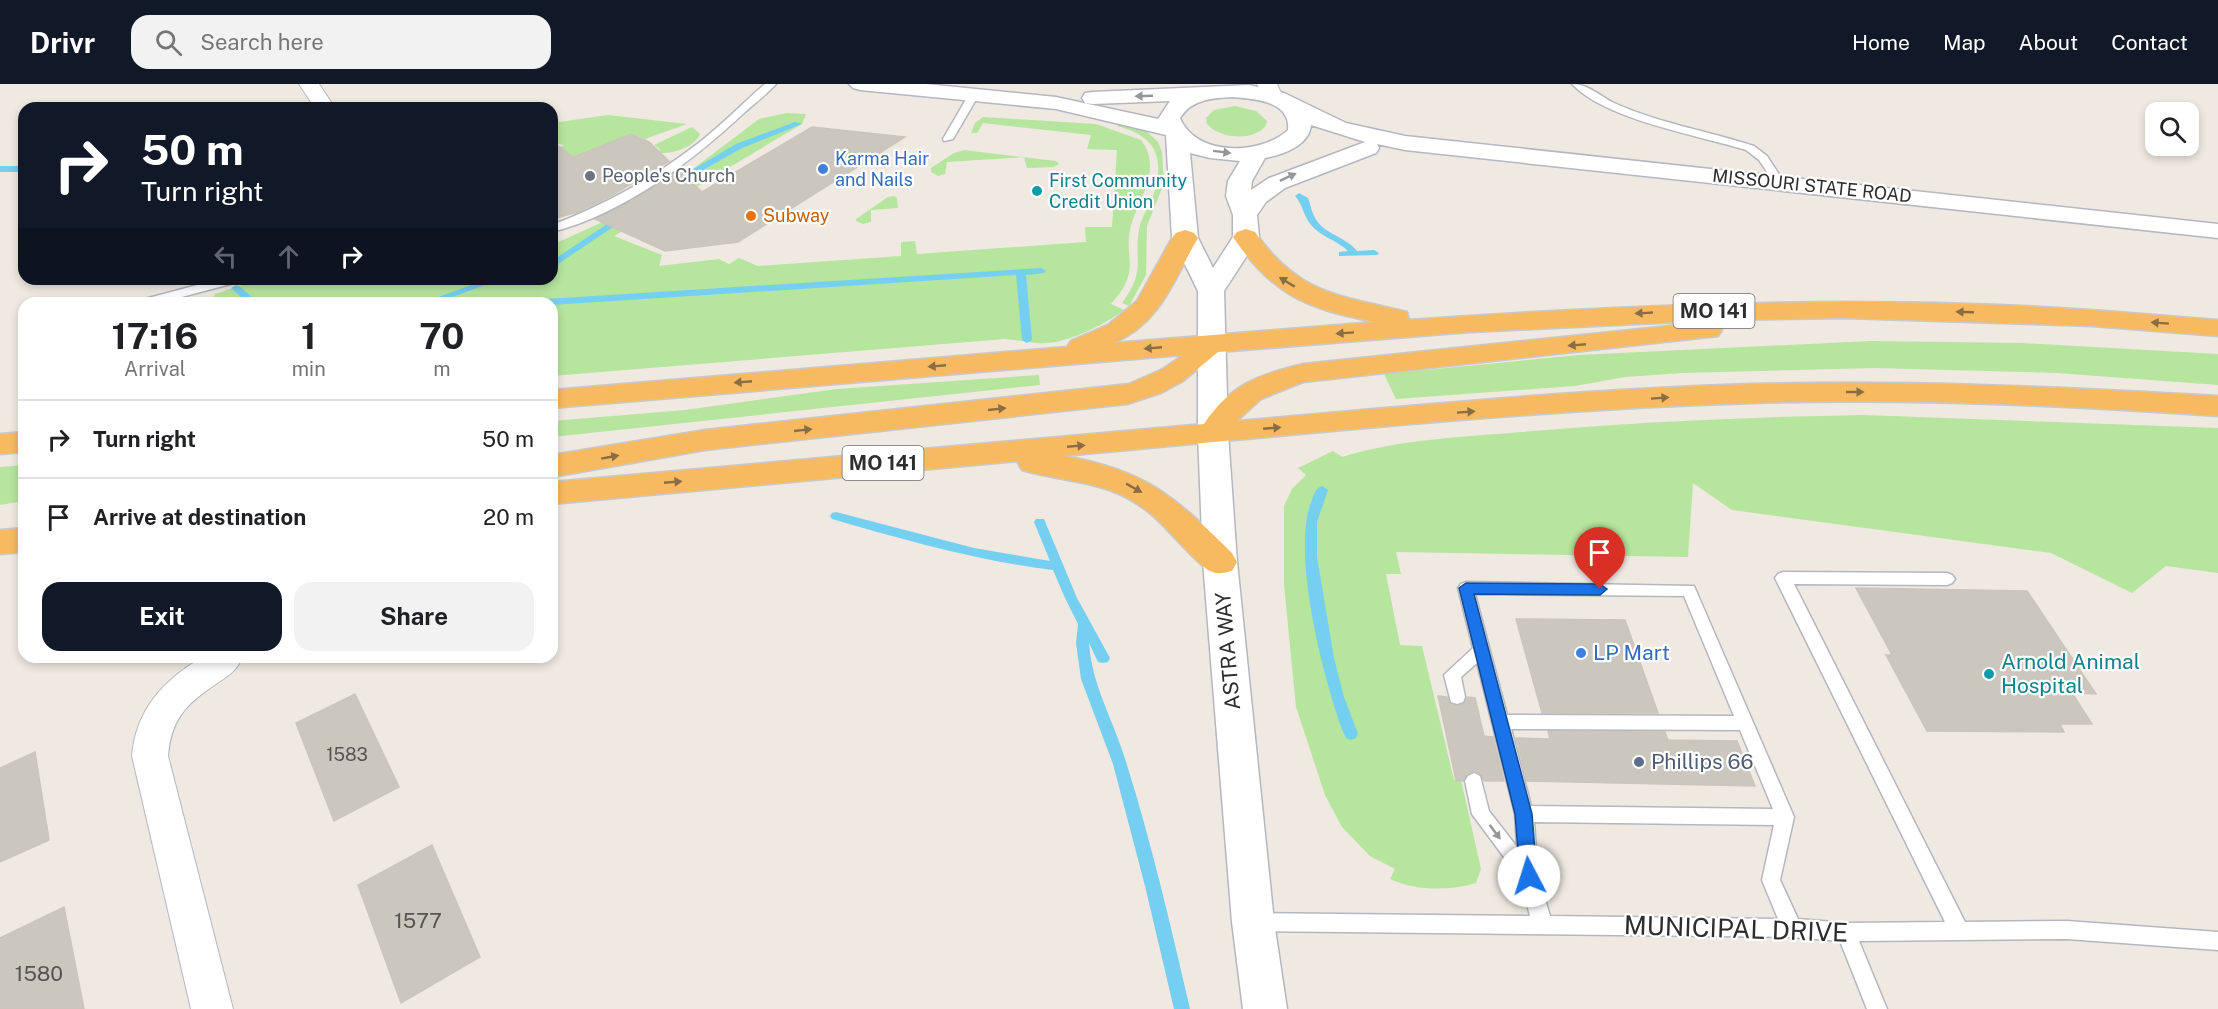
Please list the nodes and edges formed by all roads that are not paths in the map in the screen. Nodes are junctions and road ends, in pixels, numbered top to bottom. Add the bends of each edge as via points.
1 (309, 84) edge
2 (771, 84) edge
3 (860, 84) edge
4 (1577, 84) edge
5 (1212, 89) edge
6 (973, 96) junction
7 (1277, 96) edge
8 (322, 102) edge
9 (1056, 103) junction
10 (1174, 131) junction
11 (948, 139) dead end
12 (1406, 144) junction
13 (1368, 148) junction
14 (1263, 151) junction
15 (1779, 182) junction
16 (558, 226) edge
17 (1245, 226) junction
18 (2218, 231) edge
19 (1185, 238) junction
20 (212, 285) edge
21 (1211, 291) junction
22 (167, 297) edge
23 (1885, 309) junction
24 (1443, 325) junction
25 (2218, 328) edge
26 (1211, 344) junction
27 (1054, 356) junction
28 (558, 398) edge
29 (2218, 406) edge
30 (1213, 433) junction
31 (18, 442) edge
32 (0, 444) edge
33 (975, 455) junction
34 (558, 465) edge
35 (558, 492) edge
36 (18, 540) edge
37 (0, 542) edge
38 (1220, 562) junction
39 (1947, 579) dead end
40 (1482, 650) junction
41 (221, 663) edge
42 (1456, 697) dead end
43 (1500, 722) junction
44 (1745, 723) junction
45 (1474, 781) dead end
46 (1524, 814) junction
47 (1785, 817) junction
48 (1529, 876) junction
49 (1252, 922) junction
50 (1542, 924) junction
51 (1792, 928) junction
52 (1959, 929) junction
53 (1846, 932) junction
54 (2218, 941) edge
55 (212, 1009) edge
56 (1265, 1009) edge
57 (1877, 1009) edge

1 - 8 street
2 - 16 lane via 705,144 609,205
3 - 6 street
4 - 15 lane via 1636,114 1750,148 1763,158
5 - 7 street, MISSOURI STATE ROAD
5 -> 9 street
5 - 10 street via 1172,110 1169,118
6 - 9 street
6 - 11 lane
7 - 12 street, MISSOURI STATE ROAD via 1344,130
7 - 14 street via 1300,119 1299,132 1288,143
9 - 10 street
10 -> 14 street, MISSOURI STATE ROAD via 1193,145 1217,152
10 - 19 street, ASTRA WAY
12 - 13 street, MISSOURI STATE ROAD
12 - 15 street, MISSOURI STATE ROAD
13 - 14 street, MISSOURI STATE ROAD
17 -> 13 street via 1257,197 1277,183
14 - 17 street via 1240,181 1238,196
15 - 18 street, MISSOURI STATE ROAD
17 - 21 street
24 -> 17 highway via 1366,313 1318,299 1271,272 1256,255
19 - 21 street, ASTRA WAY
19 - 27 highway via 1149,305 1138,316 1093,343
20 - 22 lane
21 - 26 street, ASTRA WAY
23 -> 24 highway, MO 141 via 1659,312
25 -> 23 highway, MO 141 via 2074,316
23 -> 30 highway via 1303,373 1268,382 1245,394
24 -> 26 highway, MO 141
26 -> 27 highway, MO 141
26 - 30 street, ASTRA WAY
34 -> 26 highway via 705,440 1127,395 1178,373
27 -> 28 highway, MO 141
30 -> 29 highway, MO 141 via 1546,405 1812,392 2040,396
33 -> 30 highway, MO 141
30 - 38 street, ASTRA WAY
31 - 32 highway
35 -> 33 highway, MO 141
33 -> 38 highway via 1078,468 1129,485 1172,516
36 - 37 highway
38 - 49 street, ASTRA WAY
39 - 52 lane via 1783,578
40 - 42 lane via 1452,675
40 - 43 lane
40 - 44 lane via 1466,588 1689,590
41 - 55 street via 180,690 157,717 150,738 150,756
43 - 44 lane
43 - 46 lane
44 - 47 lane
45 -> 48 lane via 1481,814
46 - 47 lane
46 - 48 lane
47 - 51 lane via 1772,880
48 - 50 lane
49 - 50 lane, MUNICIPAL DRIVE
49 - 56 street, ASTRA WAY
50 - 51 lane, MUNICIPAL DRIVE
51 - 53 lane, MUNICIPAL DRIVE
52 - 53 lane, MUNICIPAL DRIVE
52 - 54 lane, MUNICIPAL DRIVE via 2067,930
53 - 57 lane

